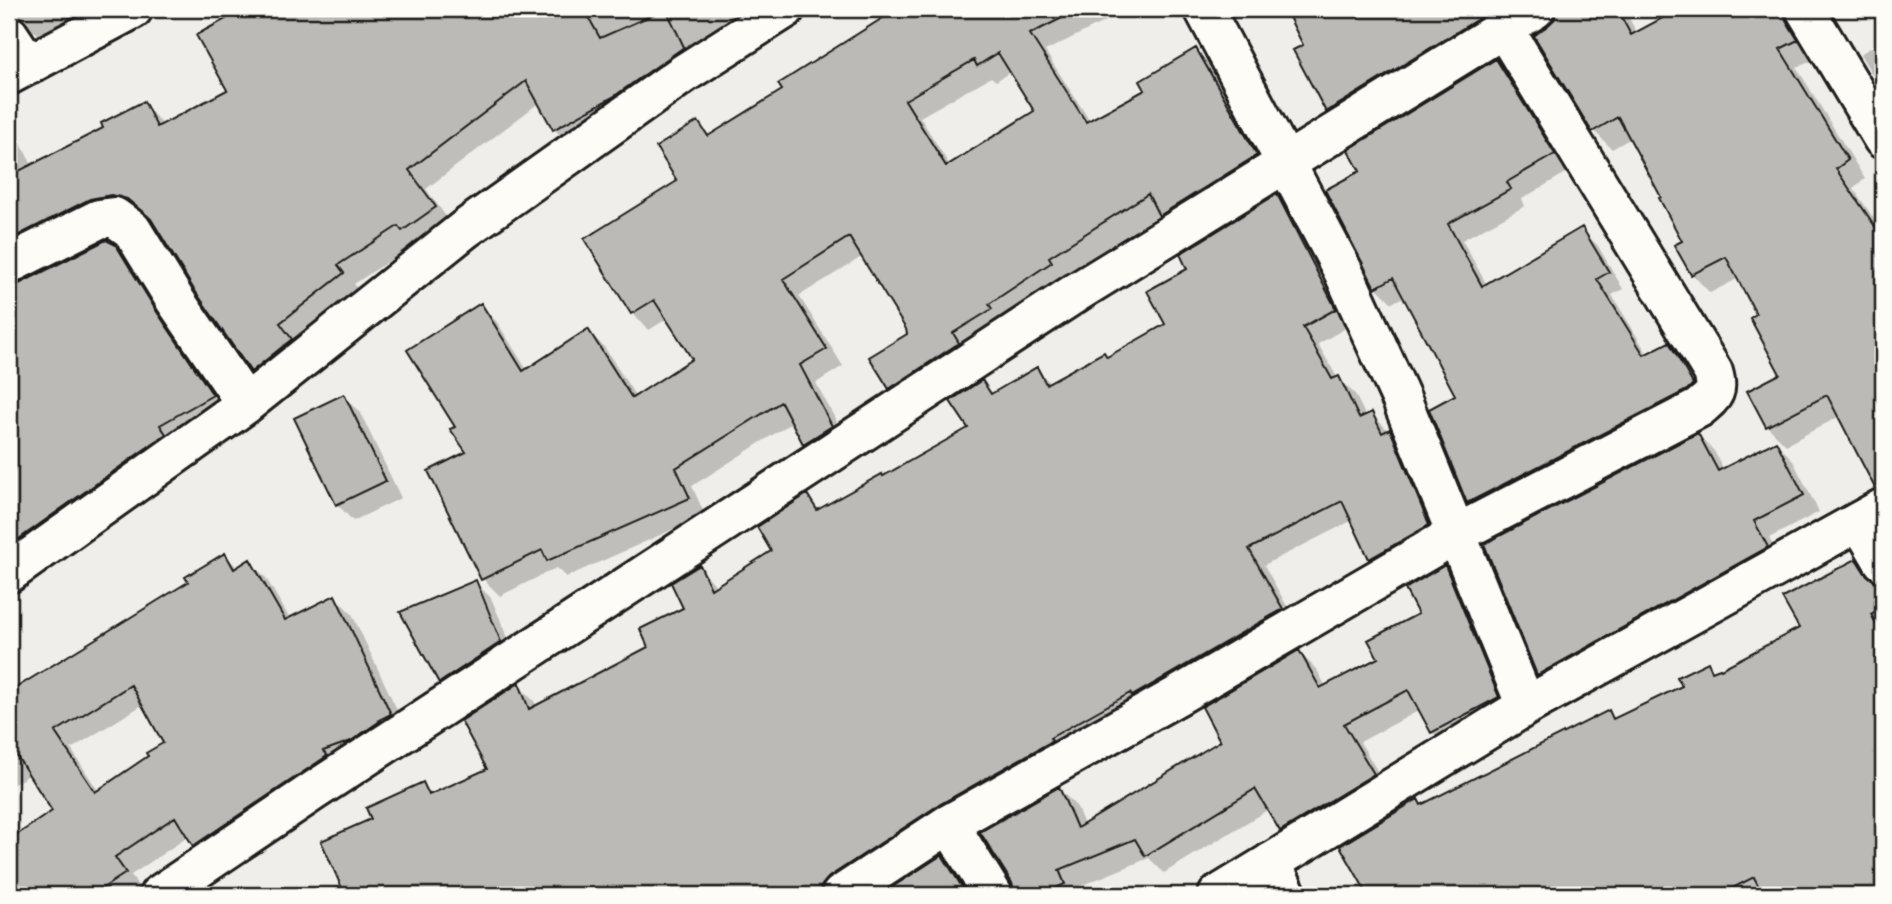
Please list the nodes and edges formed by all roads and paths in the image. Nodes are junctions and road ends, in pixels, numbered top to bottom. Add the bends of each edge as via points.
1 (133, 9) edge
2 (785, 9) edge
3 (1204, 9) edge
4 (1535, 9) edge
5 (1805, 9) edge
6 (1504, 29) junction
7 (16, 59) edge
8 (1883, 139) edge
9 (1286, 162) junction
10 (9, 264) edge
11 (246, 404) junction
12 (1872, 515) edge
13 (1456, 534) junction
14 (1883, 561) edge
15 (9, 573) edge
16 (1526, 706) junction
17 (949, 824) junction
18 (1279, 879) edge
19 (159, 895) edge
20 (841, 895) edge
21 (993, 895) edge
22 (1218, 895) edge

1 - 7 street
2 - 11 street via 683,74 465,229
3 - 9 street
4 - 6 street
5 - 8 street
6 - 9 street
6 - 13 street via 1717,384 1714,394 1699,408
9 - 13 street via 1355,296
9 - 19 street via 1065,300
10 - 11 street via 99,219 114,217 132,230
11 - 15 street
12 - 14 street
12 - 16 street
13 - 16 street
13 - 17 street
16 - 18 street
17 - 20 street
17 - 21 street
18 - 22 street

